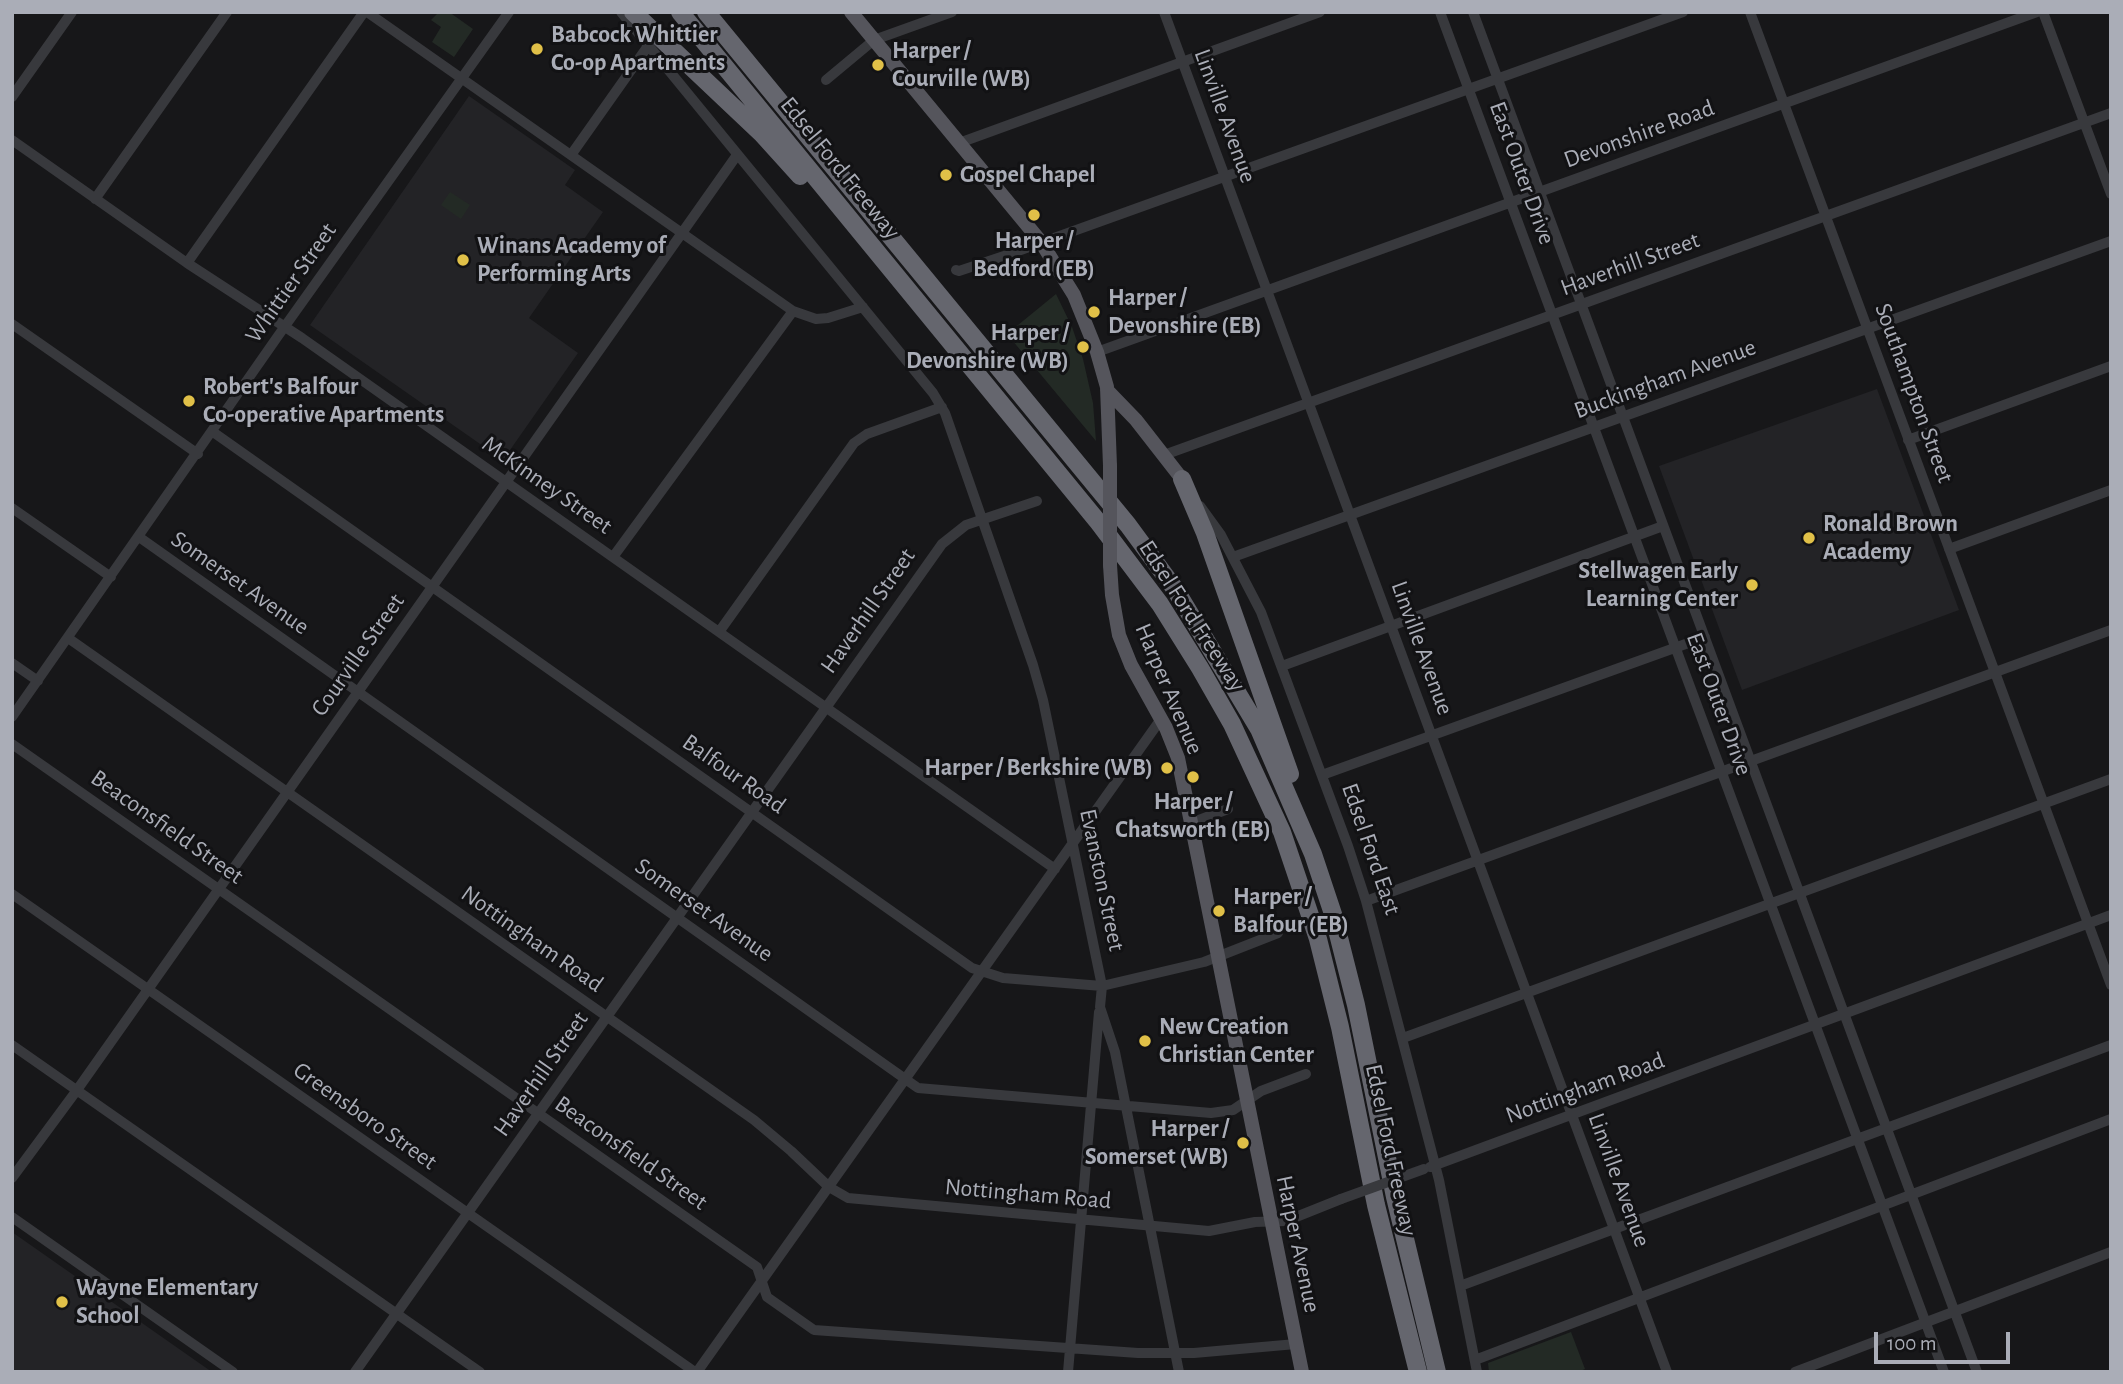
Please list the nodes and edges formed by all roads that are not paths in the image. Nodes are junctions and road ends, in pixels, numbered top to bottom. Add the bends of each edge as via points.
1 (72, 12) edge
2 (227, 12) edge
3 (365, 12) edge
4 (509, 12) edge
5 (621, 12) edge
6 (633, 12) edge
7 (680, 12) edge
8 (706, 12) edge
9 (851, 12) edge
10 (952, 12) edge
11 (1164, 12) edge
12 (1320, 12) edge
13 (1440, 12) edge
14 (1473, 12) edge
15 (1683, 12) edge
16 (1750, 12) edge
17 (2037, 12) edge
18 (2043, 12) edge
19 (874, 40) junction
20 (648, 46) junction
21 (1182, 62) junction
22 (463, 79) junction
23 (1498, 79) junction
24 (826, 80) dead end
25 (1469, 89) junction
26 (12, 97) edge
27 (1784, 103) junction
28 (2111, 113) edge
29 (2084, 123) junction
30 (12, 140) edge
31 (959, 143) junction
32 (571, 155) junction
33 (737, 155) junction
34 (1225, 178) junction
35 (1540, 192) junction
36 (2111, 194) edge
37 (95, 198) junction
38 (1511, 202) junction
39 (837, 204) junction
40 (1826, 216) junction
41 (682, 233) junction
42 (2111, 241) edge
43 (1041, 243) junction
44 (187, 262) junction
45 (956, 270) dead end
46 (1267, 290) junction
47 (1581, 304) junction
48 (863, 307) junction
49 (793, 312) junction
50 (1552, 314) junction
51 (12, 324) edge
52 (285, 328) junction
53 (1867, 328) junction
54 (1097, 352) junction
55 (2111, 366) edge
56 (1107, 390) junction
57 (1309, 403) junction
58 (942, 407) junction
59 (1623, 416) junction
60 (1594, 427) junction
61 (213, 432) junction
62 (1908, 440) junction
63 (198, 454) junction
64 (1164, 455) junction
65 (1182, 479) junction
66 (506, 482) junction
67 (2111, 490) edge
68 (1037, 501) dead end
69 (12, 508) edge
70 (1350, 515) junction
71 (982, 520) junction
72 (1664, 526) junction
73 (1634, 536) junction
74 (139, 537) junction
75 (1949, 549) junction
76 (612, 557) junction
77 (1233, 557) junction
78 (111, 577) junction
79 (432, 587) junction
80 (1391, 624) junction
81 (2111, 630) edge
82 (719, 632) junction
83 (1705, 637) junction
84 (68, 638) junction
85 (1676, 647) junction
86 (12, 663) edge
87 (1282, 666) junction
88 (1995, 672) junction
89 (38, 681) junction
90 (358, 692) junction
91 (826, 708) junction
92 (12, 717) edge
93 (1161, 719) junction
94 (1432, 736) junction
95 (12, 744) edge
96 (1751, 761) junction
97 (1722, 772) junction
98 (1322, 775) junction
99 (2111, 779) edge
100 (287, 792) junction
101 (2043, 803) junction
102 (1228, 809) dead end
103 (752, 812) junction
104 (1191, 822) junction
105 (1073, 843) junction
106 (1313, 855) junction
107 (1478, 860) junction
108 (1055, 869) junction
109 (219, 889) junction
110 (1800, 893) junction
111 (12, 894) edge
112 (1366, 901) junction
113 (1770, 903) junction
114 (2111, 915) edge
115 (678, 917) junction
116 (2088, 924) junction
117 (1278, 933) dead end
118 (1218, 956) junction
119 (982, 972) junction
120 (2111, 985) edge
121 (1102, 986) junction
122 (148, 989) junction
123 (1527, 993) junction
124 (1100, 1007) junction
125 (1844, 1014) junction
126 (607, 1018) junction
127 (1816, 1025) junction
128 (1403, 1038) junction
129 (12, 1045) edge
130 (2111, 1045) edge
131 (1306, 1074) dead end
132 (906, 1078) junction
133 (77, 1090) junction
134 (1246, 1102) junction
135 (1091, 1103) junction
136 (1125, 1106) junction
137 (539, 1114) junction
138 (1572, 1115) junction
139 (2111, 1119) edge
140 (1887, 1128) junction
141 (1858, 1139) junction
142 (1430, 1167) junction
143 (12, 1178) edge
144 (829, 1187) junction
145 (1912, 1195) junction
146 (1883, 1207) junction
147 (468, 1214) junction
148 (12, 1217) edge
149 (1081, 1219) junction
150 (1270, 1222) junction
151 (1149, 1226) junction
152 (1615, 1229) junction
153 (2111, 1252) edge
154 (762, 1283) junction
155 (1460, 1286) junction
156 (1640, 1298) junction
157 (1955, 1312) junction
158 (397, 1313) junction
159 (1926, 1323) junction
160 (1296, 1344) junction
161 (1070, 1348) junction
162 (1175, 1353) junction
163 (1475, 1360) junction
164 (233, 1372) edge
165 (355, 1372) edge
166 (480, 1372) edge
167 (696, 1372) edge
168 (1068, 1372) edge
169 (1179, 1372) edge
170 (1302, 1372) edge
171 (1418, 1372) edge
172 (1437, 1372) edge
173 (1477, 1372) edge
174 (1667, 1372) edge
175 (1795, 1372) edge
176 (1944, 1372) edge
177 (1977, 1372) edge

1 - 26 street
2 - 37 street
3 - 22 street
3 - 44 street
4 - 22 street, Whittier Street
5 - 20 street, Evanston Street
6 - 39 highway via 762,134 822,199
7 - 39 highway, Edsel Ford Freeway
8 - 106 highway, Edsel Ford Freeway via 1087,474 1175,589 1259,729
9 - 19 main road, Harper Avenue
10 - 19 street
11 - 21 street, Linville Avenue
12 - 21 street
13 - 25 street, East Outer Drive
14 - 23 street, East Outer Drive
15 - 23 street
16 - 27 street, Southampton Street
17 - 27 street, Devonshire Road
18 - 29 street
19 - 24 street
19 - 31 main road, Harper Avenue
20 - 32 street
20 - 33 street, Evanston Street
21 - 31 street
21 - 34 street, Linville Avenue
22 - 32 street
22 - 52 street, Whittier Street
23 - 25 street
23 - 35 street, East Outer Drive
25 - 34 street
25 - 38 street, East Outer Drive
27 - 35 street, Devonshire Road
27 - 40 street, Southampton Street
28 - 29 street, Haverhill Street
29 - 36 street
29 - 40 street, Haverhill Street
30 - 37 street, McKinney Street
31 - 43 main road, Harper Avenue
32 - 41 street
33 - 41 street, Courville Street
33 - 48 street, Evanston Street
34 - 43 street
34 - 46 street, Linville Avenue
35 - 38 street, Devonshire Road
35 - 47 street, East Outer Drive
37 - 44 street, McKinney Street
38 - 46 street, Devonshire Road
38 - 50 street, East Outer Drive
39 - 171 highway, Edsel Ford Freeway via 1100,523 1160,604 1245,750 1294,864 1325,961 1376,1205
40 - 47 street, Haverhill Street
40 - 53 street, Southampton Street
41 - 49 street
41 - 66 street, Courville Street
42 - 53 street, Buckingham Avenue
43 - 45 street
43 - 54 main road, Harper Avenue via 1074,295
44 - 52 street, McKinney Street
46 - 54 street, Devonshire Road
46 - 57 street, Linville Avenue
47 - 50 street, Haverhill Street
47 - 59 street, East Outer Drive
48 - 49 street via 816,319
48 - 58 street, Evanston Street
49 - 76 street
50 - 57 street, Haverhill Street
50 - 60 street, East Outer Drive
51 - 63 street
52 - 61 street, Whittier Street
52 - 66 street, McKinney Street
53 - 59 street, Buckingham Avenue
53 - 62 street, Southampton Street
54 - 56 main road, Harper Avenue
55 - 62 street
56 - 64 main road, Edsel Ford East
56 - 93 main road, Harper Avenue, bridge via 1115,617 1131,665
57 - 64 street, Haverhill Street
57 - 70 street, Linville Avenue
58 - 71 street, Evanston Street
58 - 82 street via 867,433 854,443
59 - 60 street, Buckingham Avenue
59 - 72 street, East Outer Drive
60 - 70 street, Buckingham Avenue
60 - 73 street, East Outer Drive
61 - 63 street, Whittier Street
61 - 79 street, Balfour Road
62 - 75 street, Southampton Street
63 - 74 street, Whittier Street
64 - 65 main road, Edsel Ford East
65 - 77 street, Edsel Ford East
65 - 106 highway via 1262,692
66 - 76 street, McKinney Street
66 - 79 street, Courville Street
67 - 75 street
68 - 71 street, Haverhill Street
69 - 78 street
70 - 77 street, Buckingham Avenue
70 - 80 street, Linville Avenue
71 - 91 street, Haverhill Street via 959,529 942,544
71 - 105 street, Evanston Street via 1043,700
72 - 73 street
72 - 83 street, East Outer Drive
73 - 80 street
73 - 85 street, East Outer Drive
74 - 78 street, Whittier Street
74 - 90 street, Somerset Avenue
75 - 88 street, Southampton Street
76 - 82 street, McKinney Street
77 - 87 street, Edsel Ford East
78 - 84 street, Whittier Street
79 - 90 street, Courville Street
79 - 103 street, Balfour Road
80 - 87 street
80 - 94 street, Linville Avenue
81 - 88 street
82 - 91 street, McKinney Street
83 - 85 street
83 - 96 street, East Outer Drive
84 - 89 street, Whittier Street
84 - 100 street, Nottingham Road
85 - 94 street
85 - 97 street, East Outer Drive
86 - 89 street
87 - 98 street, Edsel Ford East
88 - 96 street
88 - 101 street, Southampton Street
89 - 92 street, Whittier Street
90 - 100 street, Courville Street
90 - 115 street, Somerset Avenue
91 - 103 street, Haverhill Street
91 - 108 street, McKinney Street
93 - 104 main road, Harper Avenue via 1178,758
93 - 105 street
94 - 98 street
94 - 107 street, Linville Avenue
95 - 109 street, Beaconsfield Street
96 - 97 street
96 - 110 street, East Outer Drive
97 - 107 street
97 - 113 street, East Outer Drive
98 - 112 street, Edsel Ford East
99 - 101 street
100 - 109 street, Courville Street
100 - 126 street, Nottingham Road
101 - 110 street
101 - 116 street, Southampton Street
102 - 104 street
103 - 115 street, Haverhill Street
103 - 119 street, Balfour Road
104 - 118 main road, Harper Avenue
105 - 108 street
105 - 121 street, Evanston Street
106 - 172 highway, Edsel Ford Freeway via 1356,1005
107 - 112 street
107 - 123 street, Linville Avenue
108 - 119 street
109 - 122 street, Courville Street
109 - 137 street, Beaconsfield Street
110 - 113 street
110 - 125 street, East Outer Drive
111 - 122 street, Greensboro Street
112 - 128 street, Edsel Ford East
113 - 123 street
113 - 127 street, East Outer Drive
114 - 116 street, Nottingham Road
115 - 126 street, Haverhill Street
115 - 132 street, Somerset Avenue
116 - 120 street, Southampton Street
116 - 125 street, Nottingham Road
117 - 118 street, Balfour Road
118 - 121 street, Balfour Road
118 - 134 main road, Harper Avenue
119 - 121 street, Balfour Road via 1003,978
119 - 132 street
121 - 124 street, Evanston Street
122 - 133 street, Courville Street
122 - 147 street, Greensboro Street
123 - 128 street
123 - 138 street, Linville Avenue
124 - 135 street
124 - 136 street, Evanston Street via 1115,1052
125 - 127 street, Nottingham Road
125 - 140 street, East Outer Drive
126 - 137 street, Haverhill Street
126 - 144 street, Nottingham Road via 754,1120
127 - 138 street, Nottingham Road
127 - 141 street, East Outer Drive
128 - 142 street, Edsel Ford East
129 - 133 street
130 - 140 street
131 - 134 street, Somerset Avenue via 1261,1091
132 - 135 street, Somerset Avenue via 918,1088
132 - 144 street
133 - 143 street, Courville Street
133 - 158 street
134 - 136 street, Somerset Avenue via 1233,1110 1211,1113
134 - 150 main road, Harper Avenue
135 - 136 street, Somerset Avenue
135 - 149 street
136 - 151 street, Evanston Street
137 - 147 street, Haverhill Street
137 - 154 street, Beaconsfield Street via 757,1267
138 - 142 street, Nottingham Road
138 - 152 street, Linville Avenue
139 - 145 street
140 - 141 street
140 - 145 street, East Outer Drive
141 - 146 street, East Outer Drive
141 - 152 street
142 - 150 street, Nottingham Road, bridge via 1286,1221
142 - 155 street, Edsel Ford East
144 - 149 street, Nottingham Road via 848,1198
144 - 154 street
145 - 146 street
145 - 157 street, East Outer Drive
146 - 156 street
146 - 159 street, East Outer Drive
147 - 158 street, Haverhill Street
147 - 167 street, Greensboro Street
148 - 164 street
149 - 151 street, Nottingham Road
149 - 161 street
150 - 151 street, Nottingham Road via 1209,1231
150 - 160 main road, Harper Avenue
151 - 162 street, Evanston Street
152 - 155 street
152 - 156 street, Linville Avenue
153 - 157 street
154 - 161 street, Beaconsfield Street via 766,1297 814,1331
154 - 167 street
155 - 163 street, Edsel Ford East
156 - 163 street
156 - 174 street, Linville Avenue
157 - 159 street
157 - 177 street, East Outer Drive
158 - 165 street, Haverhill Street
158 - 166 street
159 - 175 street
159 - 176 street, East Outer Drive
160 - 162 street, Beaconsfield Street
160 - 170 main road, Harper Avenue
161 - 162 street, Beaconsfield Street
161 - 168 street
162 - 169 street, Evanston Street
163 - 173 street, Edsel Ford East

